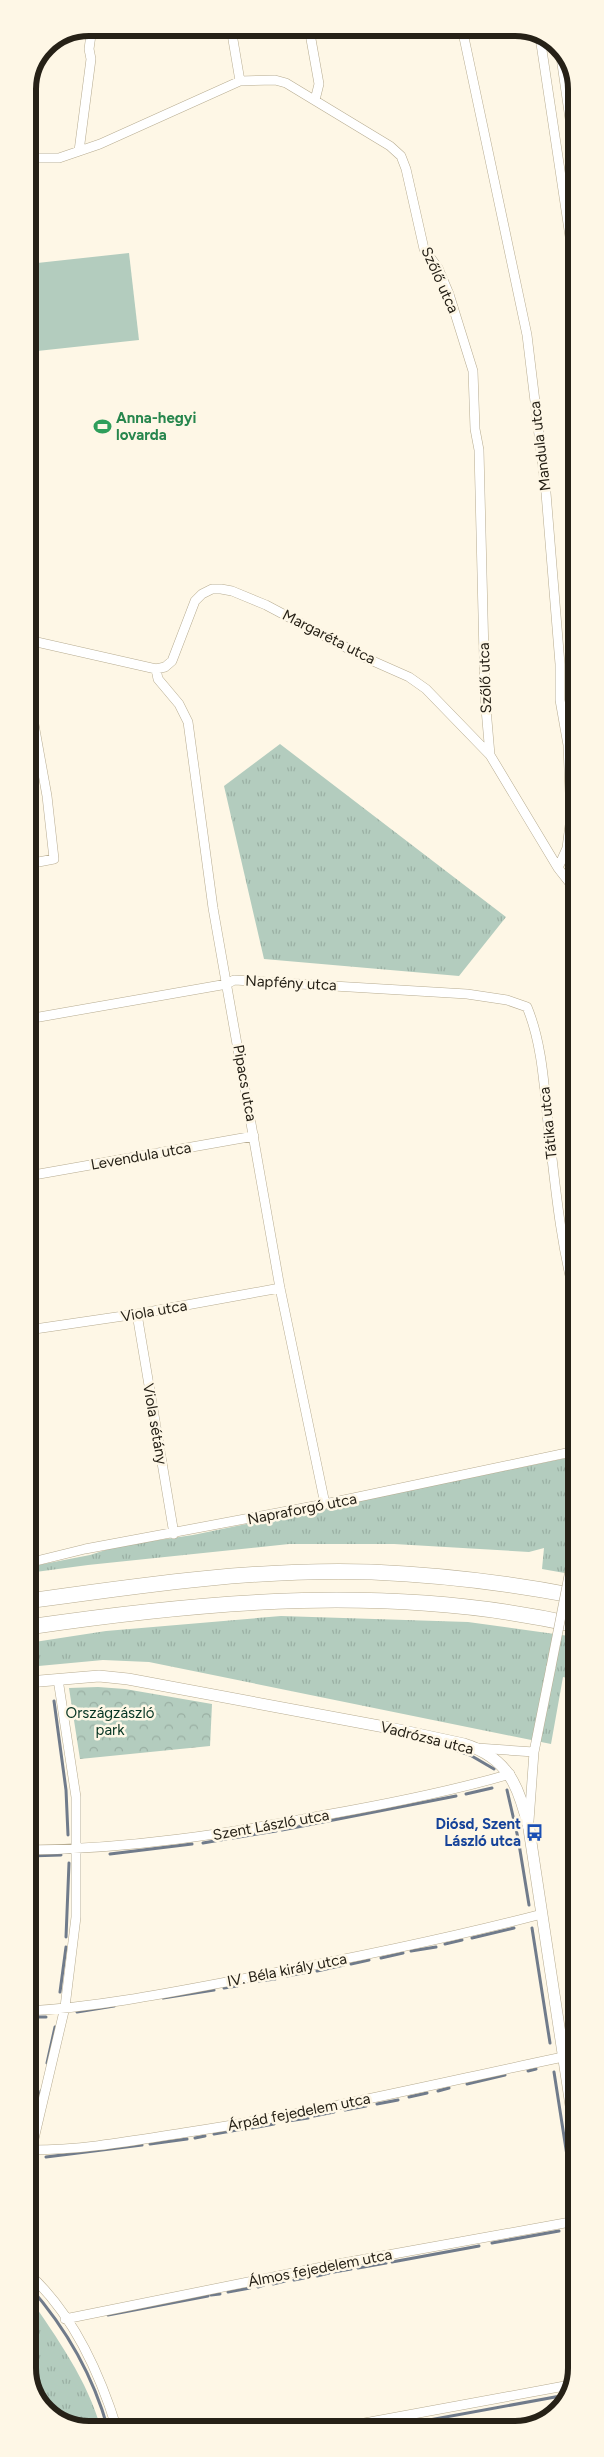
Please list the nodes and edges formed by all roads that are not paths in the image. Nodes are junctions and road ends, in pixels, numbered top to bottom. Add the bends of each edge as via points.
1 (91, 36) edge
2 (232, 36) edge
3 (310, 36) edge
4 (464, 36) edge
5 (541, 43) edge
6 (564, 69) edge
7 (240, 81) junction
8 (568, 98) edge
9 (315, 100) junction
10 (79, 150) junction
11 (36, 158) edge
12 (568, 218) edge
13 (36, 642) edge
14 (156, 669) junction
15 (36, 735) edge
16 (568, 746) edge
17 (490, 756) junction
18 (568, 840) edge
19 (36, 862) edge
20 (558, 868) junction
21 (568, 881) edge
22 (227, 984) junction
23 (527, 1007) joint
24 (36, 1017) edge
25 (254, 1136) junction
26 (36, 1175) edge
27 (568, 1266) edge
28 (280, 1288) junction
29 (137, 1314) junction
30 (36, 1329) edge
31 (568, 1453) edge
32 (325, 1504) junction
33 (174, 1534) junction
34 (36, 1561) edge
35 (568, 1581) edge
36 (568, 1595) edge
37 (36, 1600) edge
38 (568, 1623) edge
39 (36, 1626) edge
40 (58, 1679) junction
41 (36, 1681) edge
42 (538, 1733) junction
43 (476, 1748) junction
44 (517, 1751) junction
45 (534, 1752) junction
46 (510, 1774) junction
47 (528, 1828) junction
48 (77, 1849) junction
49 (36, 1850) edge
50 (542, 1914) junction
51 (65, 2007) junction
52 (36, 2010) edge
53 (568, 2033) edge
54 (561, 2035) junction
55 (564, 2057) junction
56 (568, 2084) edge
57 (36, 2133) edge
58 (36, 2150) edge
59 (568, 2222) edge
60 (36, 2283) edge
61 (65, 2318) junction
62 (565, 2385) edge
63 (115, 2421) edge
64 (384, 2421) edge

1 - 10 street via 91,59
2 - 7 street
3 - 9 street via 319,84
4 - 16 street, Mandula utca via 527,335 546,494 560,700
5 - 12 street
6 - 8 street
7 - 9 street, Szőlő utca via 275,80
7 - 10 street, Szőlő utca via 100,144
9 - 17 street, Szőlő utca via 401,156 424,249 438,268 450,294 473,371 479,450 485,697
10 - 11 street, Szőlő utca via 59,158
13 - 14 street
14 - 17 street, Margaréta utca via 172,661 195,601 212,589 232,591 409,677 426,689
14 - 22 street, Pipacs utca via 158,679 188,722 213,908
15 - 19 street via 54,859
17 - 20 street, Margaréta utca
18 - 20 street, Mandula utca
20 - 21 street, Margaréta utca
22 - 23 street, Napfény utca via 234,980 261,980 467,994 507,1000
22 - 24 street, Napfény utca
22 - 25 street, Pipacs utca
23 - 27 street, Tátika utca via 543,1078 560,1233
25 - 26 street, Levendula utca
25 - 28 street, Pipacs utca
28 - 29 street, Viola utca
28 - 32 street, Pipacs utca
29 - 30 street, Viola utca
29 - 33 street, Viola sétány
31 - 32 street, Napraforgó utca
32 - 33 street, Napraforgó utca
33 - 34 street, Napraforgó utca via 84,1549
35 - 42 street, bridge
36 - 37 highway via 454,1579 330,1572 206,1579
38 - 39 highway via 464,1606 332,1599 244,1601
40 - 41 street, Vadrózsa utca
40 - 43 street, Vadrózsa utca via 99,1676 128,1679 390,1728
40 - 48 street via 76,1797
42 - 44 street
42 - 45 street
43 - 44 street
43 - 46 street, Vadrózsa utca
44 - 45 street
45 - 47 street
46 - 47 street, Vadrózsa utca via 522,1802
46 - 48 street, Szent László utca via 458,1789 256,1828 166,1842
47 - 50 street, Vadrózsa utca
48 - 49 street, Szent László utca
48 - 51 street via 76,1917
50 - 51 street, IV. Béla király utca via 307,1966 177,1991
50 - 54 street, Vadrózsa utca
51 - 52 street, IV. Béla király utca
51 - 57 street
53 - 54 street
54 - 55 street, Vadrózsa utca
55 - 56 street, Vadrózsa utca
55 - 58 street, Árpád fejedelem utca via 222,2127 107,2145
59 - 61 street, Álmos fejedelem utca
60 - 61 street
61 - 63 street via 104,2387
62 - 64 street

